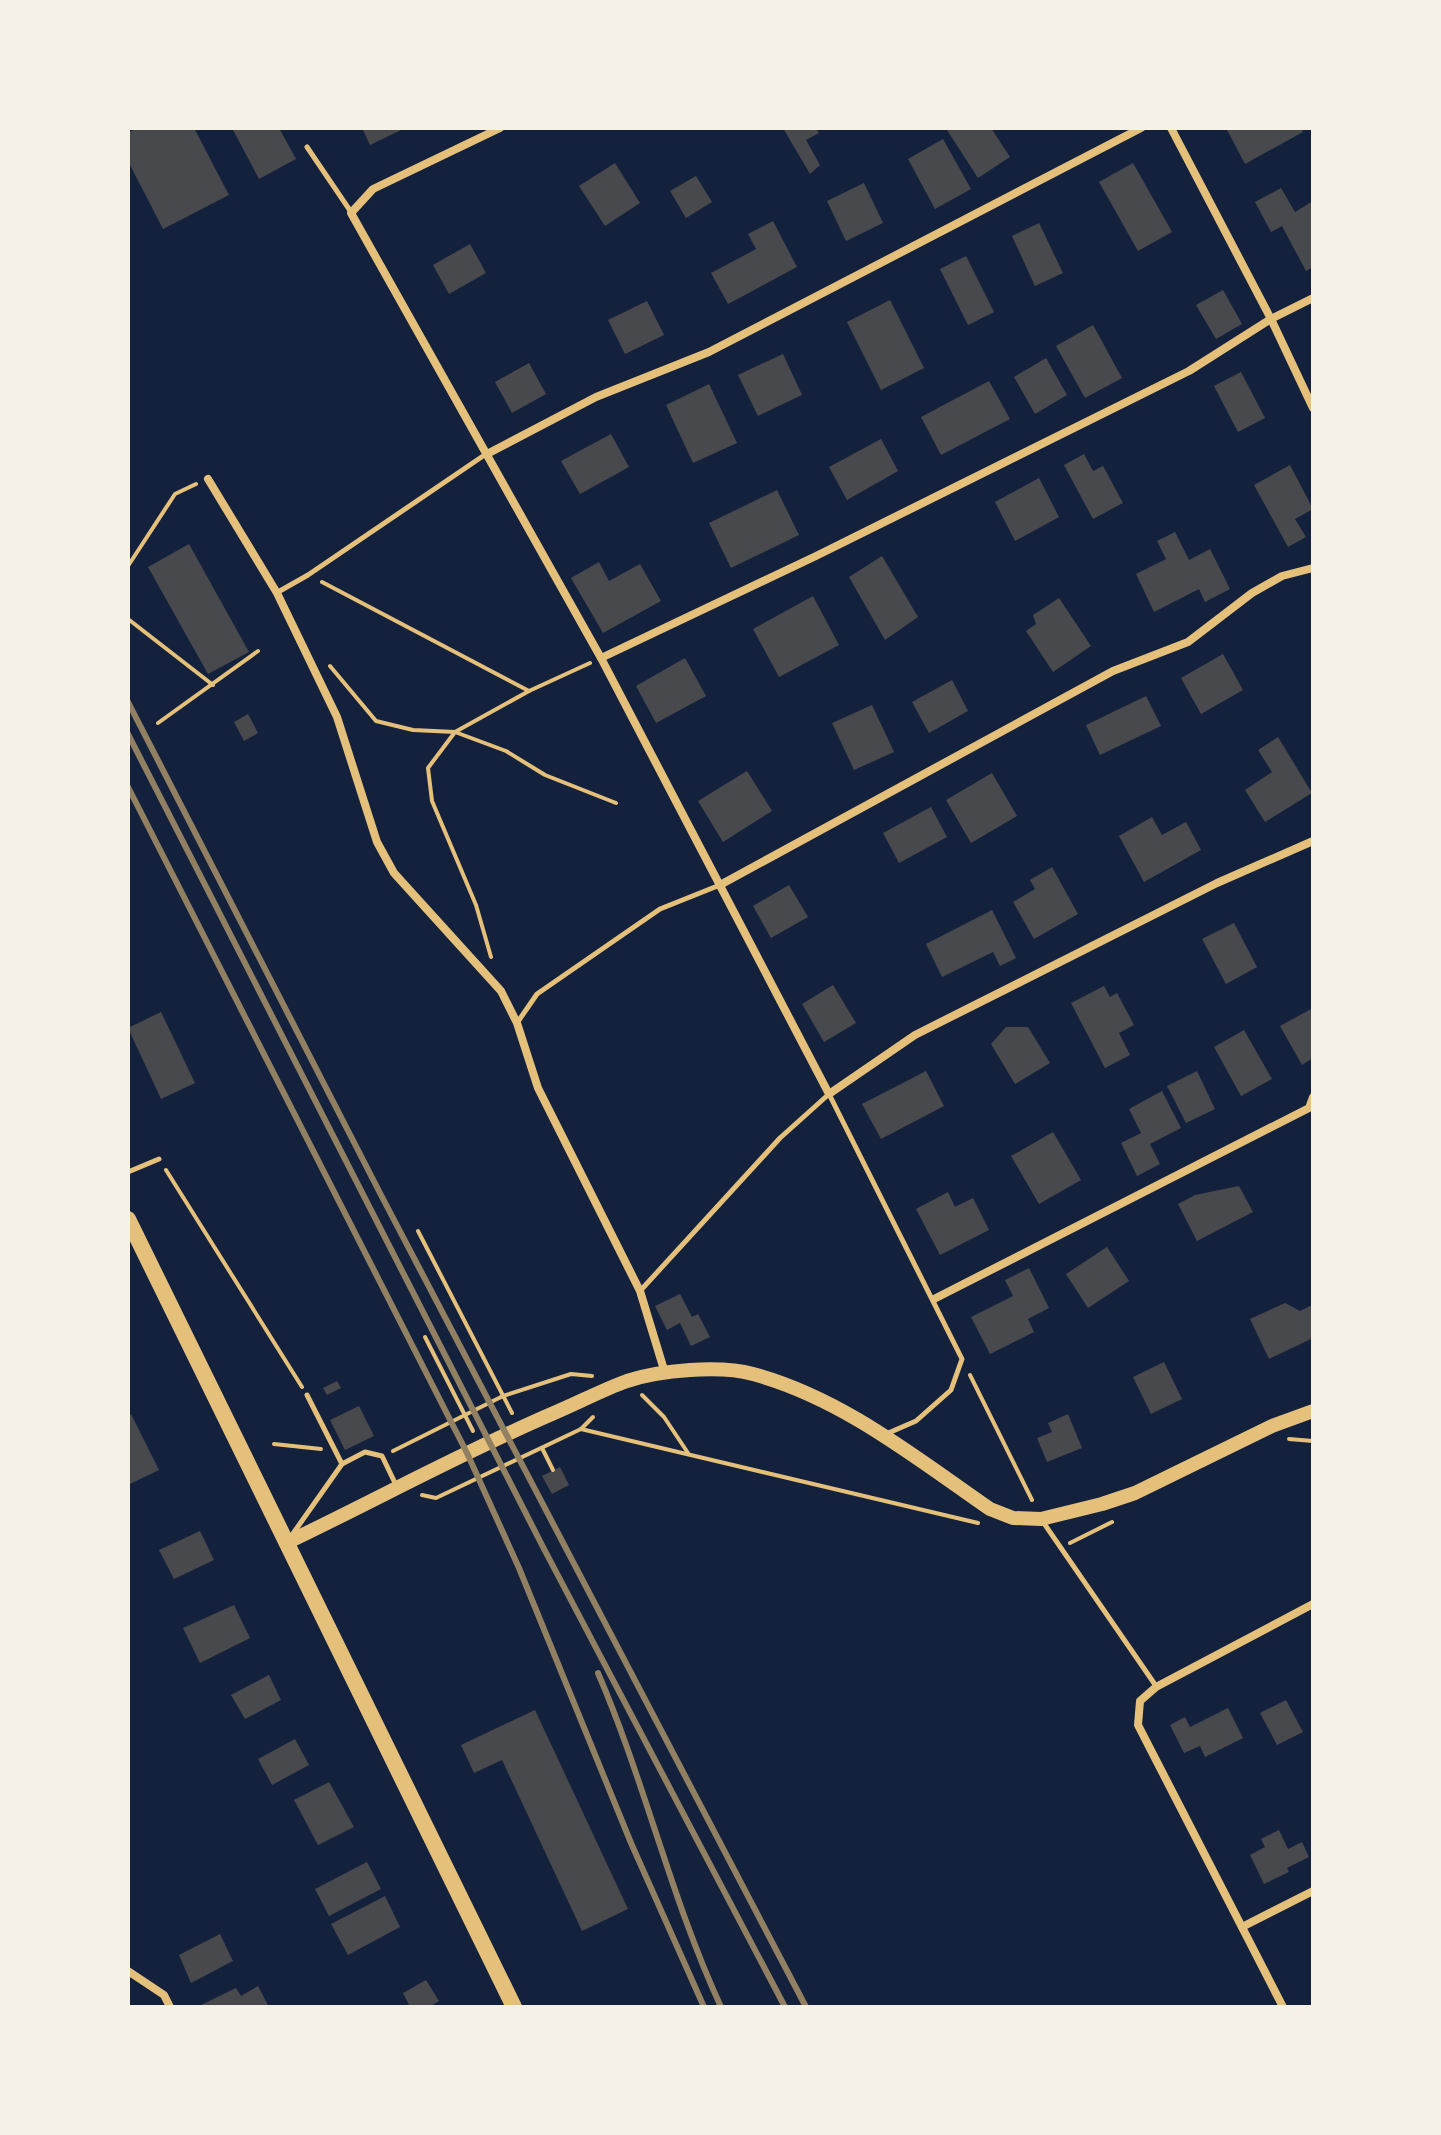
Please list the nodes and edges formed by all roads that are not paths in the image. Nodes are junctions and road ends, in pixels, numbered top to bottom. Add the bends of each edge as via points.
1 (500, 128) edge
2 (1141, 128) edge
3 (1171, 128) edge
4 (307, 147) dead end
5 (351, 213) junction
6 (1313, 298) edge
7 (1271, 319) junction
8 (1313, 408) edge
9 (487, 454) junction
10 (208, 479) road end
11 (1313, 568) edge
12 (277, 593) junction
13 (601, 658) junction
14 (1313, 841) edge
15 (720, 885) junction
16 (517, 1023) junction
17 (829, 1094) junction
18 (1313, 1097) edge
19 (159, 1159) road end
20 (128, 1172) edge
21 (128, 1219) edge
22 (640, 1291) junction
23 (934, 1299) junction
24 (665, 1373) junction
25 (307, 1395) road end
26 (1313, 1411) edge
27 (883, 1436) junction
28 (342, 1464) junction
29 (398, 1489) junction
30 (1041, 1519) junction
31 (286, 1543) junction
32 (1313, 1604) edge
33 (1156, 1687) junction
34 (1313, 1891) edge
35 (1242, 1927) junction
36 (128, 1971) edge
37 (170, 2007) edge
38 (514, 2007) edge
39 (1283, 2007) edge

1 - 5 street via 373,189
2 - 9 street via 709,352 596,397
3 - 7 street
4 - 5 lane
5 - 9 street
6 - 7 street
7 - 8 street
7 - 13 street via 1189,371
9 - 12 lane
9 - 13 street
10 - 12 street
11 - 15 street via 1282,576 1188,642 1113,671
12 - 16 street via 337,717 377,842 394,873 501,991
13 - 15 street
14 - 17 street via 1217,883 915,1035
15 - 16 lane via 660,909 537,994
15 - 17 street
16 - 22 street via 538,1088
17 - 22 lane via 780,1138
17 - 23 lane
18 - 23 street via 1309,1108
19 - 20 lane
21 - 31 main road
22 - 24 street
23 - 27 lane via 962,1359 951,1390 916,1421
24 - 27 street via 750,1373 843,1411
24 - 29 street via 628,1381 480,1446
25 - 28 lane
26 - 30 street via 1135,1493
27 - 30 street via 990,1509 1013,1518
28 - 29 lane via 365,1452 382,1456
28 - 31 lane
29 - 31 street
30 - 33 lane
31 - 38 main road
32 - 33 street
33 - 35 street via 1140,1701 1138,1725
34 - 35 street
35 - 39 street
36 - 37 street via 164,1995

